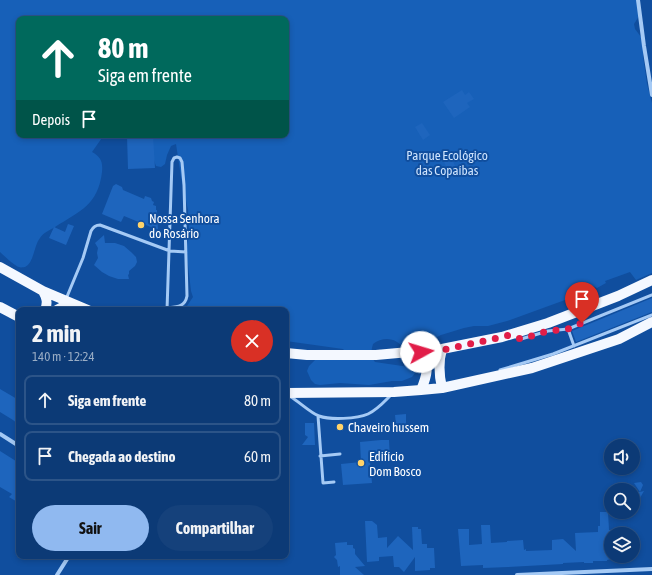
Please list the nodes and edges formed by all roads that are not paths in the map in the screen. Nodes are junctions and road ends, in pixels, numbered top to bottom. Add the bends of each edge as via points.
1 (638, 0) edge
2 (652, 95) edge
3 (170, 251) junction
4 (186, 252) junction
5 (0, 267) edge
6 (652, 280) edge
7 (43, 291) junction
8 (652, 295) edge
9 (68, 302) junction
10 (0, 307) edge
11 (46, 307) edge
12 (61, 307) edge
13 (80, 307) edge
14 (167, 307) edge
15 (176, 307) edge
16 (16, 315) edge
17 (652, 315) edge
18 (652, 322) edge
19 (568, 329) junction
20 (510, 335) junction
21 (574, 346) junction
22 (442, 350) junction
23 (421, 352) junction
24 (289, 353) edge
25 (485, 379) junction
26 (442, 388) junction
27 (421, 390) junction
28 (394, 392) junction
29 (289, 393) edge
30 (289, 395) edge
31 (318, 416) junction
32 (0, 434) edge
33 (16, 444) edge
34 (340, 454) dead end
35 (320, 456) junction
36 (334, 482) dead end
37 (67, 559) edge
38 (652, 568) edge
39 (635, 569) junction
40 (57, 575) edge
41 (517, 575) edge
42 (636, 575) edge

1 - 2 street
3 - 4 lane
3 - 4 lane via 172,162 174,158 179,157 182,162 184,185
3 - 9 lane via 100,225 95,226
3 - 14 lane
4 - 15 lane via 187,299
5 - 7 main road
6 - 20 main road via 618,296
7 - 9 main road
7 - 11 main road via 47,299
8 - 19 lane
9 - 12 main road
9 - 13 main road
10 - 16 main road
17 - 21 lane
18 - 25 main road via 619,339 532,368
19 - 20 lane via 548,331 521,339
19 - 21 lane
20 - 22 main road
21 - 25 lane via 496,372
22 - 23 main road
22 - 26 main road via 439,374
23 - 24 main road via 368,355
23 - 27 main road via 425,358 427,371
25 - 26 main road
26 - 27 main road
27 - 28 main road
28 - 29 main road
28 - 31 lane via 367,415 349,418
30 - 31 lane
31 - 35 lane
32 - 33 street
34 - 35 lane
35 - 36 lane via 322,483
37 - 40 street
38 - 39 street
39 - 41 street
39 - 42 street

